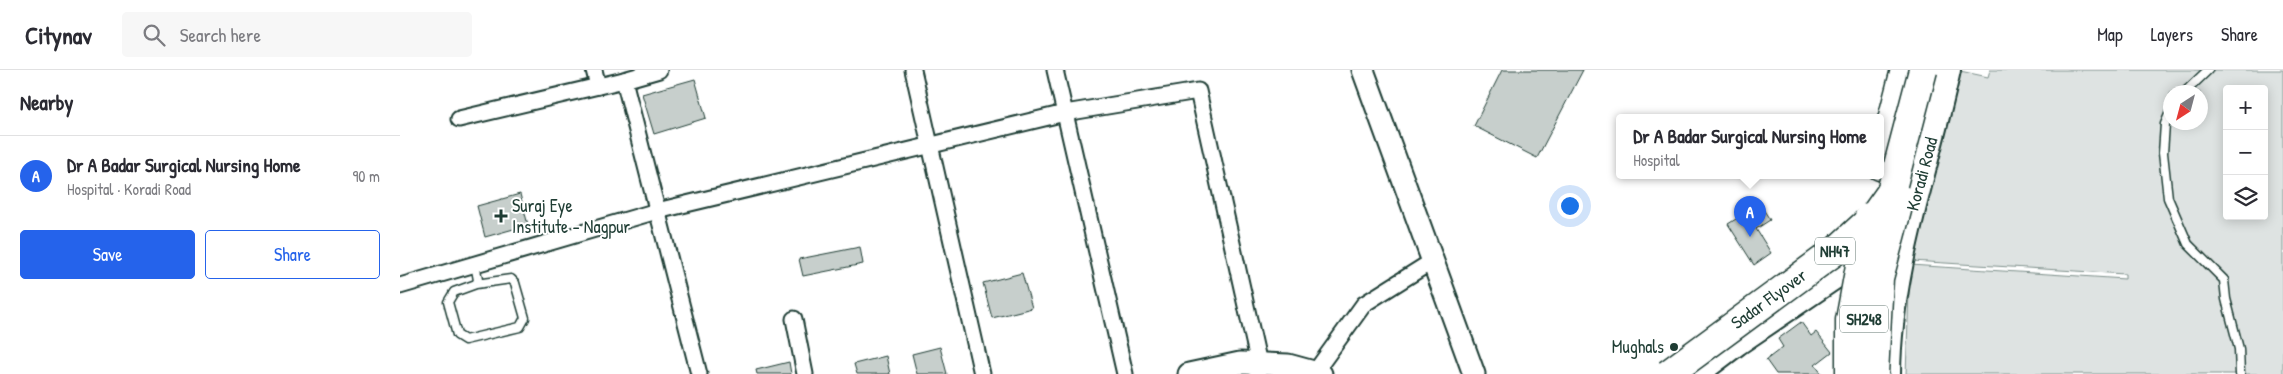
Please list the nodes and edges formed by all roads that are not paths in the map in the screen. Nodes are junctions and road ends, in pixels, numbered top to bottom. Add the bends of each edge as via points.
1 (594, 70) edge
2 (659, 70) edge
3 (913, 70) edge
4 (1055, 70) edge
5 (1363, 70) edge
6 (1905, 70) edge
7 (1913, 70) edge
8 (1923, 70) edge
9 (1932, 70) edge
10 (1948, 70) edge
11 (2208, 70) edge
12 (624, 80) junction
13 (2193, 85) edge
14 (598, 86) junction
15 (1065, 113) junction
16 (459, 119) dead end
17 (2165, 130) edge
18 (930, 146) junction
19 (1884, 151) edge
20 (1877, 179) edge
21 (1908, 197) junction
22 (657, 211) junction
23 (1878, 218) junction
24 (1907, 230) junction
25 (1872, 258) junction
26 (1434, 260) junction
27 (475, 264) junction
28 (476, 284) junction
29 (400, 286) edge
30 (1814, 292) junction
31 (794, 319) dead end
32 (1864, 320) junction
33 (1259, 364) junction
34 (1318, 373) edge
35 (699, 374) edge
36 (805, 374) edge
37 (982, 374) edge
38 (1125, 374) edge
39 (1189, 374) edge
40 (1474, 374) edge
41 (1657, 374) edge
42 (1668, 374) edge
43 (1678, 374) edge
44 (1696, 374) edge
45 (1850, 374) edge
46 (1862, 374) edge
47 (1874, 374) edge
48 (1888, 374) edge
49 (2240, 374) edge

1 - 14 street
2 - 12 street
3 - 18 street
4 - 15 street
5 - 26 street
6 - 19 highway
7 - 23 main road
8 - 42 highway, Sadar Flyover / NH47, bridge via 1891,192 1874,216 1838,249
9 - 21 highway, Sadar Flyover
10 - 21 main road, Koradi Road
11 - 13 lane
12 - 14 street
12 - 22 street
14 - 16 street
15 - 18 street
15 - 33 street via 1198,91
15 - 38 street
17 - 49 lane via 2163,153 2168,198 2188,244 2224,280 2240,349
18 - 22 street
18 - 37 street
20 - 45 highway, bridge via 1850,320
21 - 23 main road
21 - 24 main road, Koradi Road
21 - 43 highway, Sadar Flyover / NH47, bridge via 1840,255
21 - 47 highway, Sadar Flyover, bridge via 1880,278
22 - 27 street
22 - 35 street
23 - 25 main road
23 - 41 main road, NH47
24 - 25 main road
24 - 48 main road, Koradi Road / SH248 via 1888,351
25 - 30 main road
25 - 32 main road, SH248 via 1865,292
26 - 34 street via 1364,304
26 - 40 street
27 - 28 lane
27 - 29 street
28 - 28 lane via 454,292 448,302 457,335 465,340 520,328 525,318 515,283 511,279
30 - 32 main road via 1832,294 1845,300
30 - 44 main road via 1736,343
31 - 36 street
32 - 46 main road, SH248
33 - 34 street via 1288,365
33 - 39 street via 1240,363

